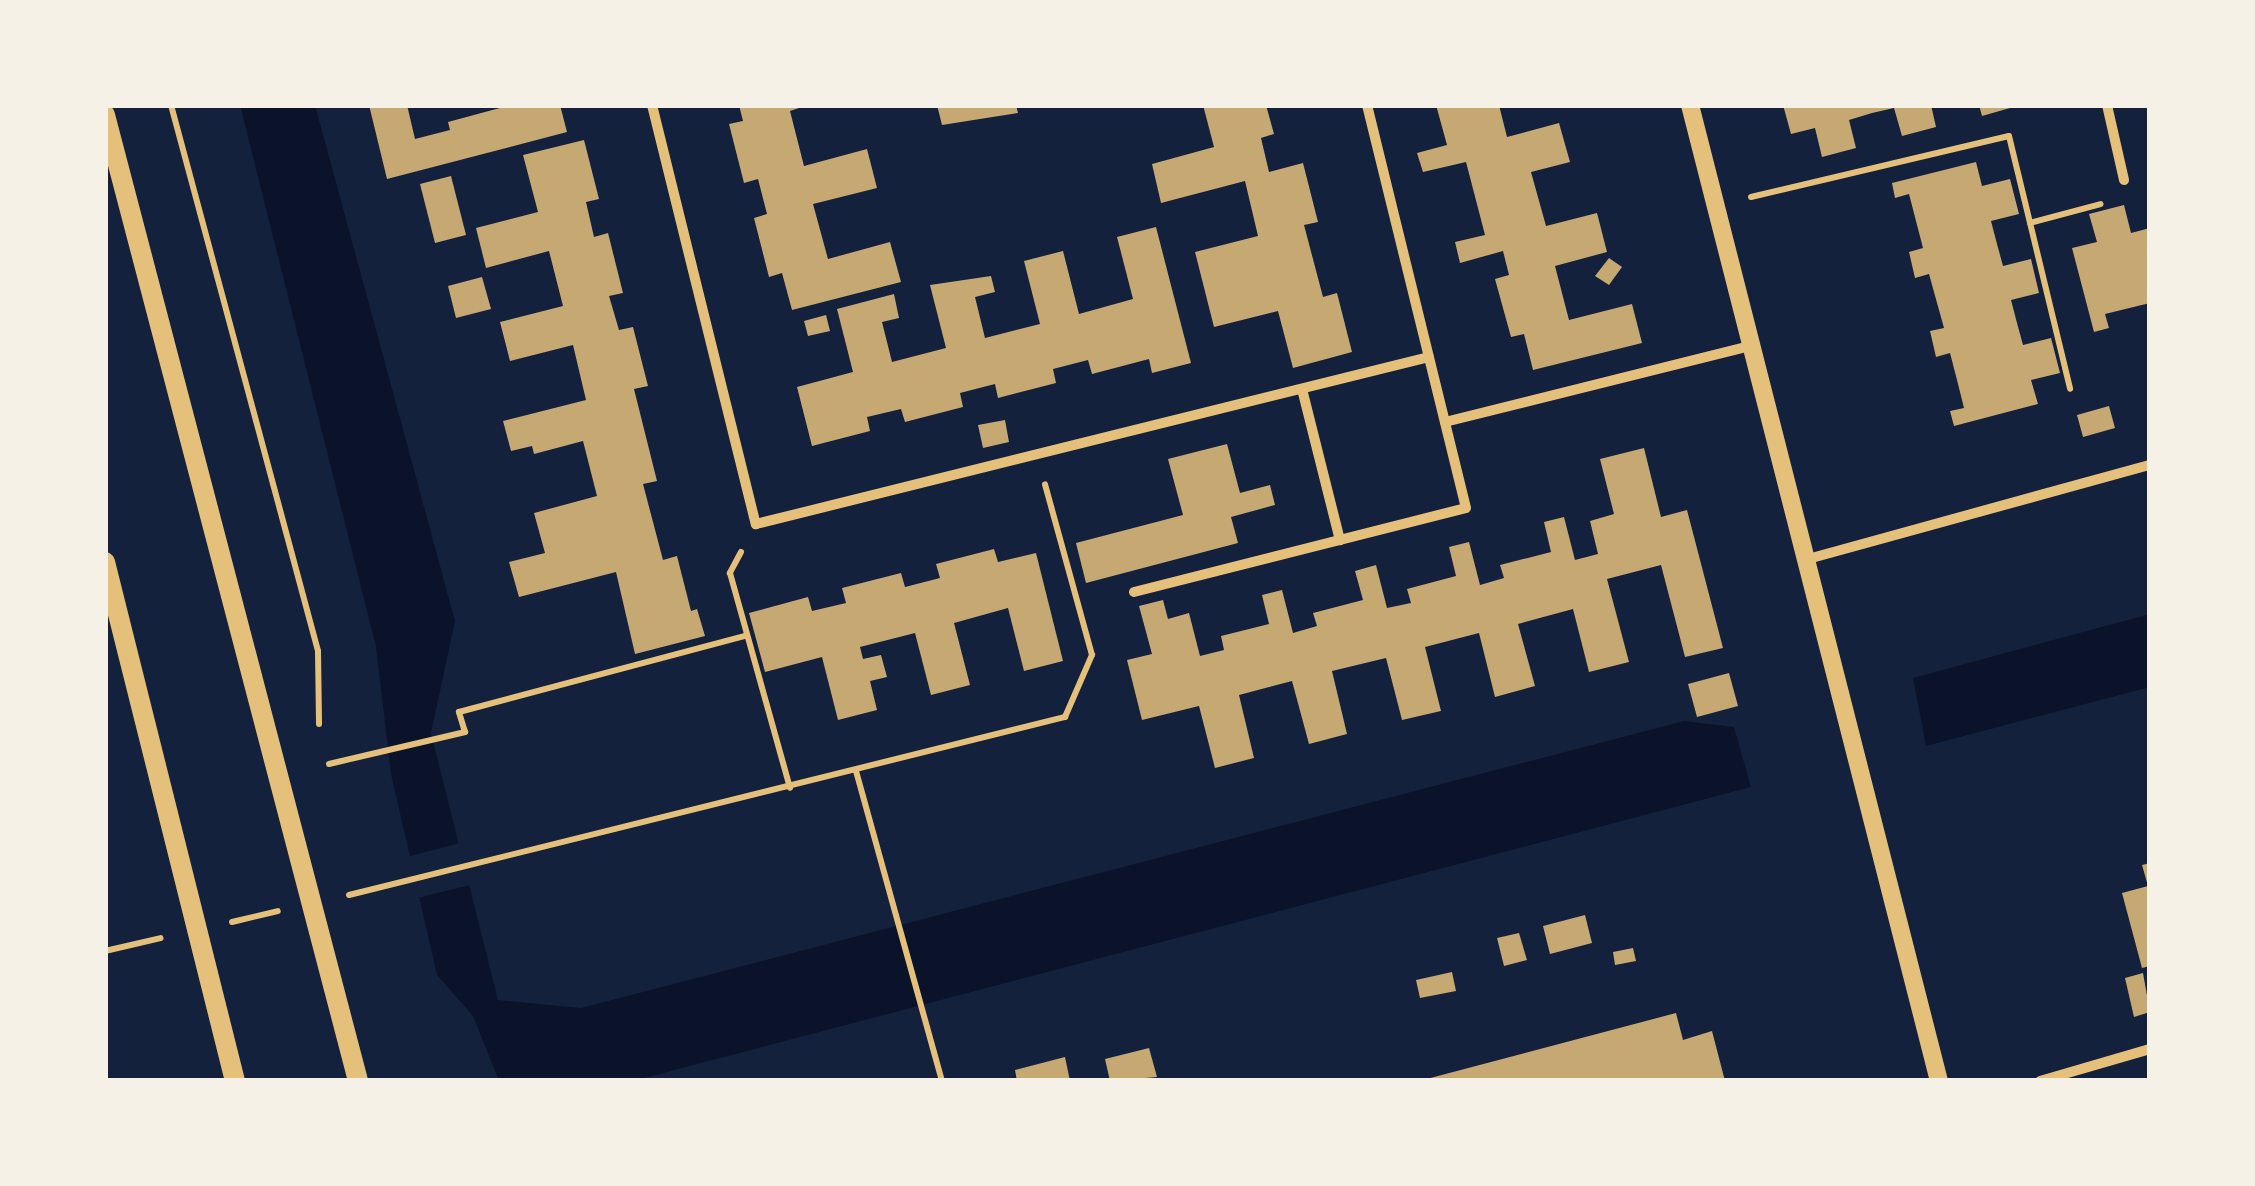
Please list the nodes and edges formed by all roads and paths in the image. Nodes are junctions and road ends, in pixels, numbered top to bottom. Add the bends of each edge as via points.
1 (171, 105) edge
2 (652, 105) edge
3 (1367, 105) edge
4 (1690, 105) edge
5 (2106, 105) edge
6 (105, 115) edge
7 (110, 154) edge
8 (2124, 180) dead end
9 (2116, 200) dead end
10 (1716, 205) junction
11 (2030, 222) junction
12 (1753, 345) junction
13 (1430, 357) junction
14 (1302, 388) junction
15 (2070, 388) dead end
16 (1445, 422) junction
17 (1037, 454) junction
18 (2150, 465) edge
19 (756, 524) junction
20 (1340, 540) junction
21 (1808, 560) junction
22 (105, 562) edge
23 (1134, 592) dead end
24 (745, 636) junction
25 (319, 724) dead end
26 (328, 764) dead end
27 (856, 771) junction
28 (790, 788) junction
29 (546, 849) dead end
30 (2150, 1049) edge
31 (236, 1081) edge
32 (358, 1081) edge
33 (942, 1081) edge
34 (1938, 1081) edge
35 (2040, 1081) edge

1 - 25 path via 318,651
2 - 19 street
3 - 13 street
4 - 10 street
5 - 8 street
6 - 7 main road
7 - 32 main road
9 - 11 path
10 - 11 path via 2010,136
10 - 12 street
11 - 15 path
12 - 16 street
12 - 21 street
13 - 14 street
13 - 16 street
14 - 17 street
14 - 20 street
16 - 20 street via 1466,508
17 - 19 street
17 - 27 path via 1092,654 1065,717
18 - 21 street
19 - 24 path via 730,574
20 - 23 street
21 - 34 street
22 - 31 main road
24 - 26 path via 459,712 465,732
24 - 28 path
27 - 28 path
27 - 33 path
28 - 29 path
30 - 35 street

